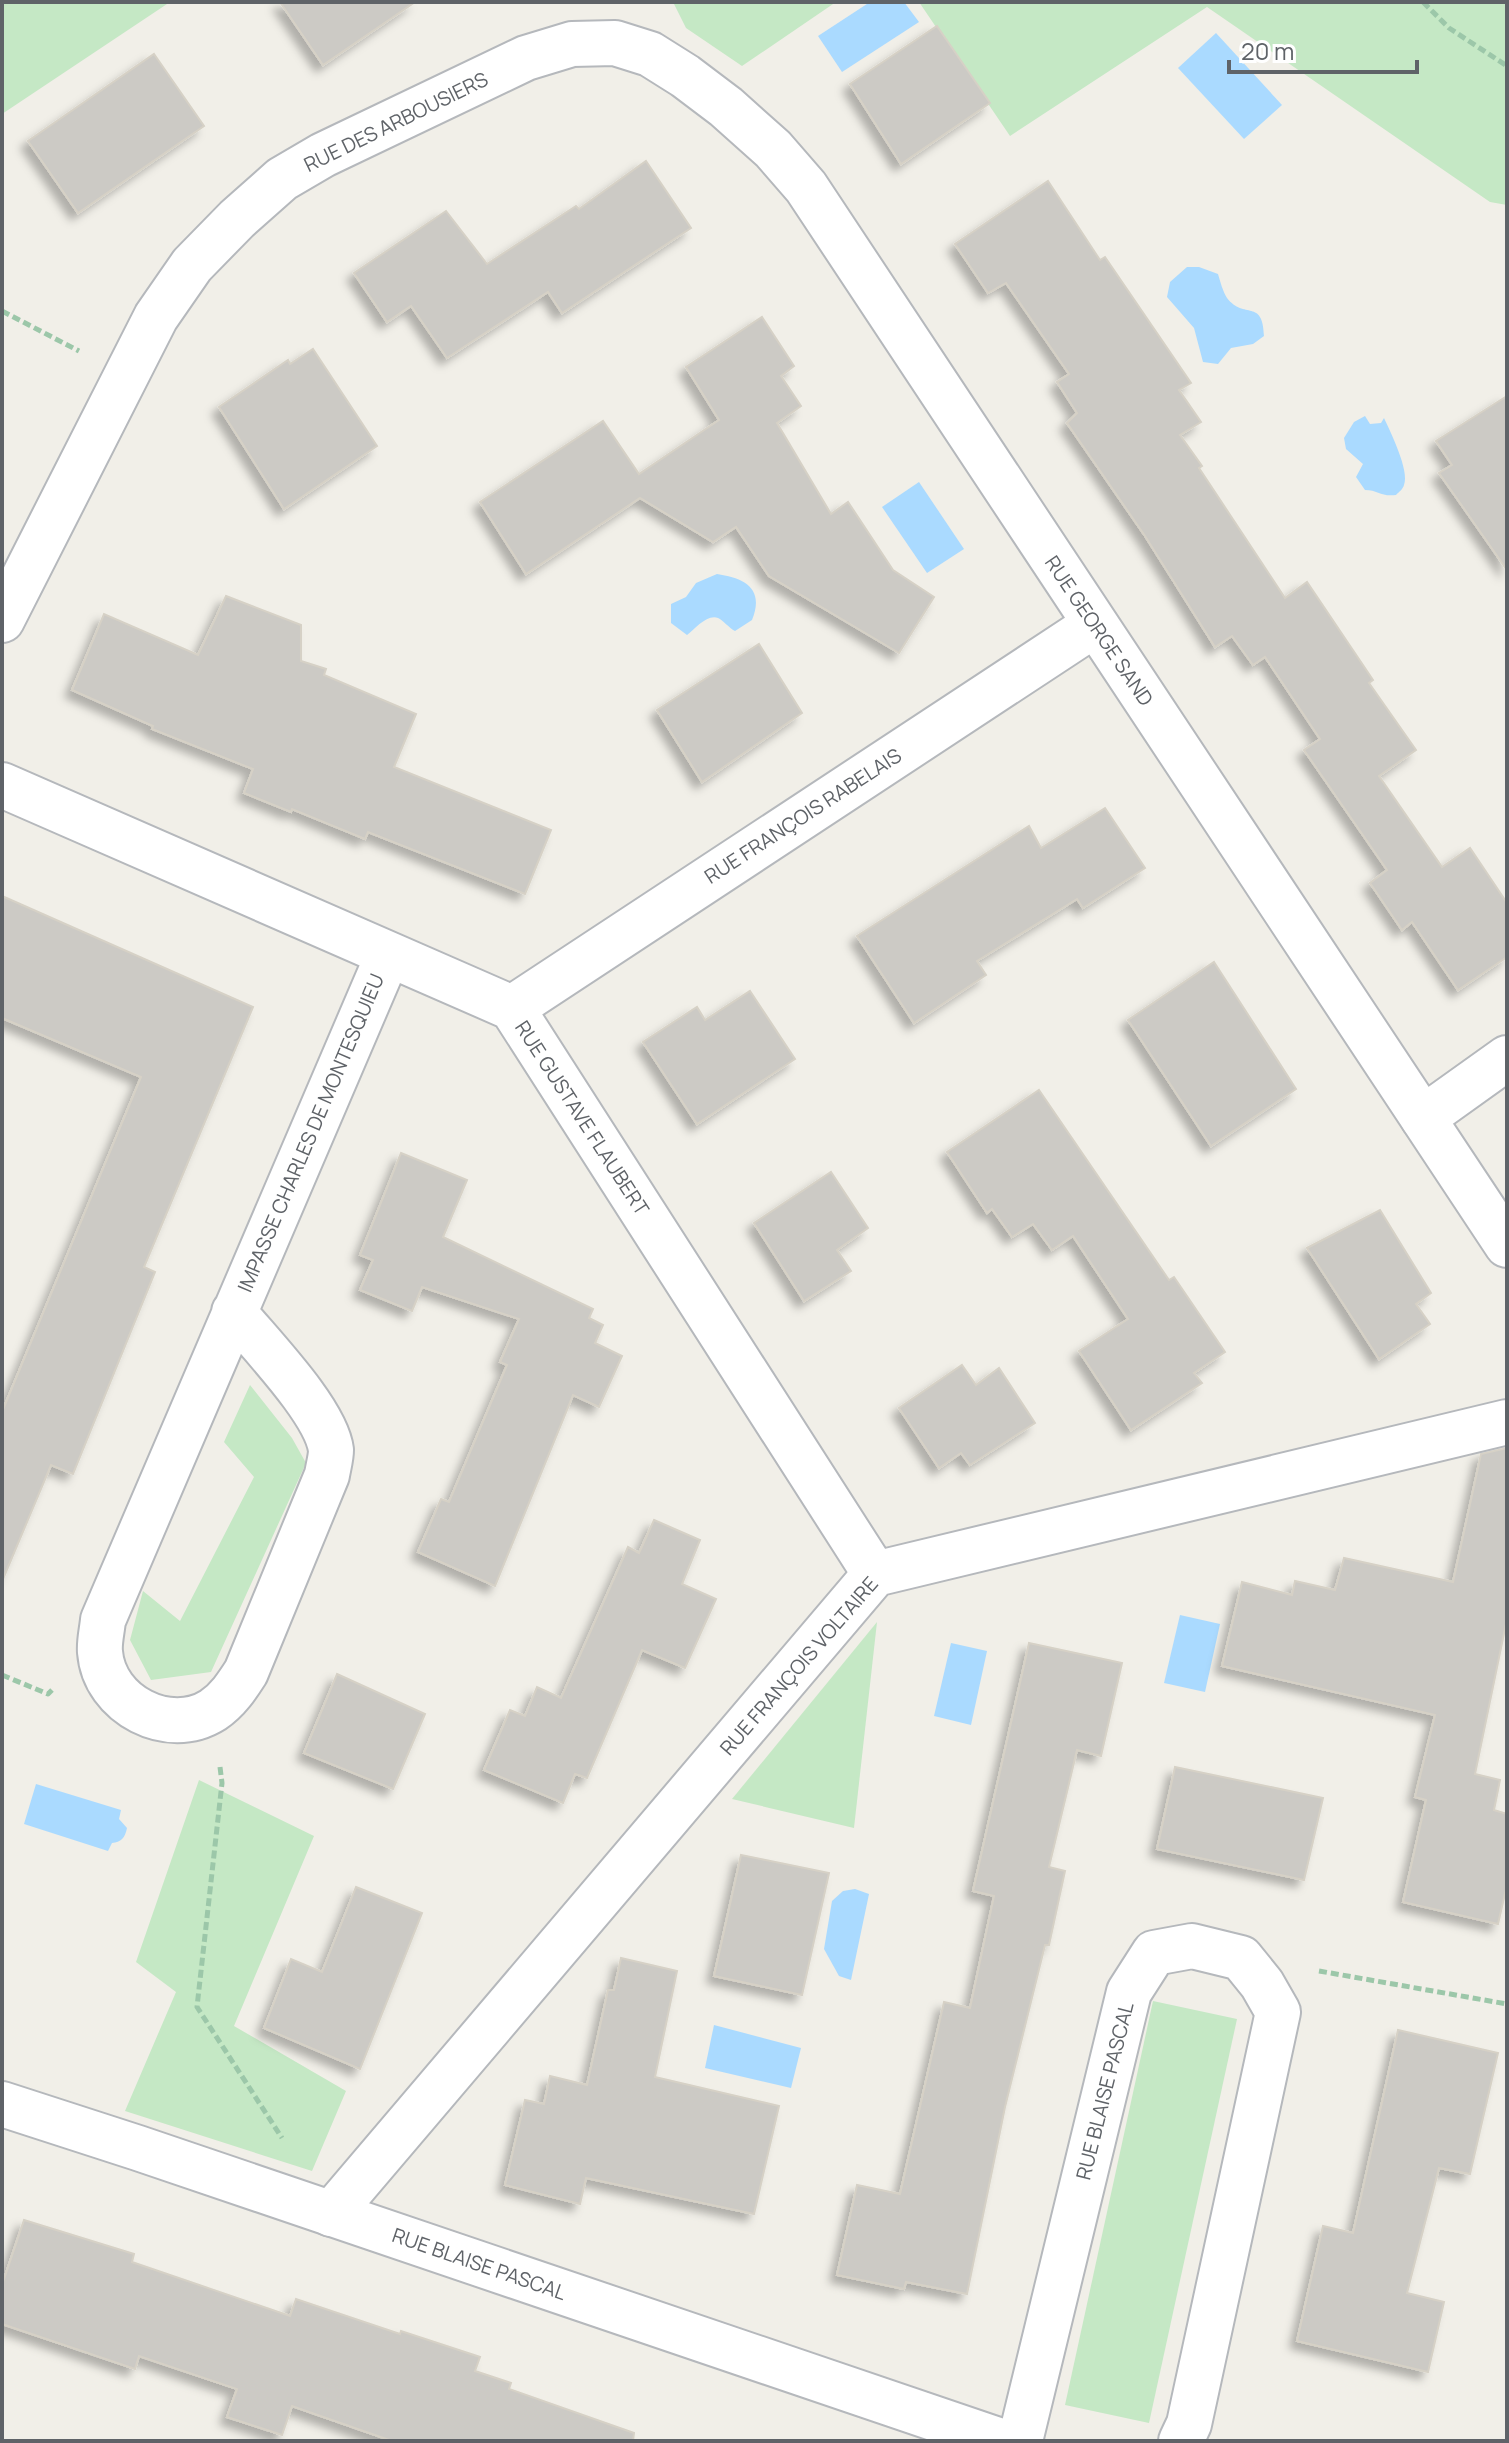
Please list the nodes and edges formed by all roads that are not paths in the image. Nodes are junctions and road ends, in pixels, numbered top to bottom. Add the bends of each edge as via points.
1 (650, 54) joint
2 (2, 620) edge
3 (1094, 625) junction
4 (2, 785) edge
5 (388, 955) junction
6 (512, 1008) junction
7 (1507, 1058) edge
8 (1423, 1118) junction
9 (1507, 1245) edge
10 (234, 1312) junction
11 (1507, 1422) edge
12 (875, 1574) junction
13 (2, 2104) edge
14 (331, 2214) junction
15 (1001, 2441) edge
16 (1020, 2441) edge
17 (1181, 2441) edge

1 - 2 street, RUE DES ARBOUSIERS via 615,43 572,44 526,58 282,179 192,265 156,317
1 - 3 street, RUE GEORGE SAND via 726,107 806,187
3 - 6 street, RUE FRANÇOIS RABELAIS
3 - 8 street, RUE GEORGE SAND
4 - 5 street, RUE GUSTAVE FLAUBERT
5 - 6 street, RUE GUSTAVE FLAUBERT
5 - 10 street, IMPASSE CHARLES DE MONTESQUIEU
6 - 12 street, RUE GUSTAVE FLAUBERT
7 - 8 street
8 - 9 street, RUE GEORGE SAND
10 - 10 street, IMPASSE CHARLES DE MONTESQUIEU via 323,1426 331,1451 327,1475 233,1692 213,1710 187,1720 160,1720 130,1706 110,1684 100,1654 103,1620
11 - 12 street, RUE FRANÇOIS VOLTAIRE
12 - 14 street, RUE FRANÇOIS VOLTAIRE
13 - 14 street, RUE BLAISE PASCAL
14 - 15 street, RUE BLAISE PASCAL
16 - 17 street, RUE BLAISE PASCAL via 1129,1992 1154,1953 1192,1946 1241,1958 1278,2012 1189,2424

